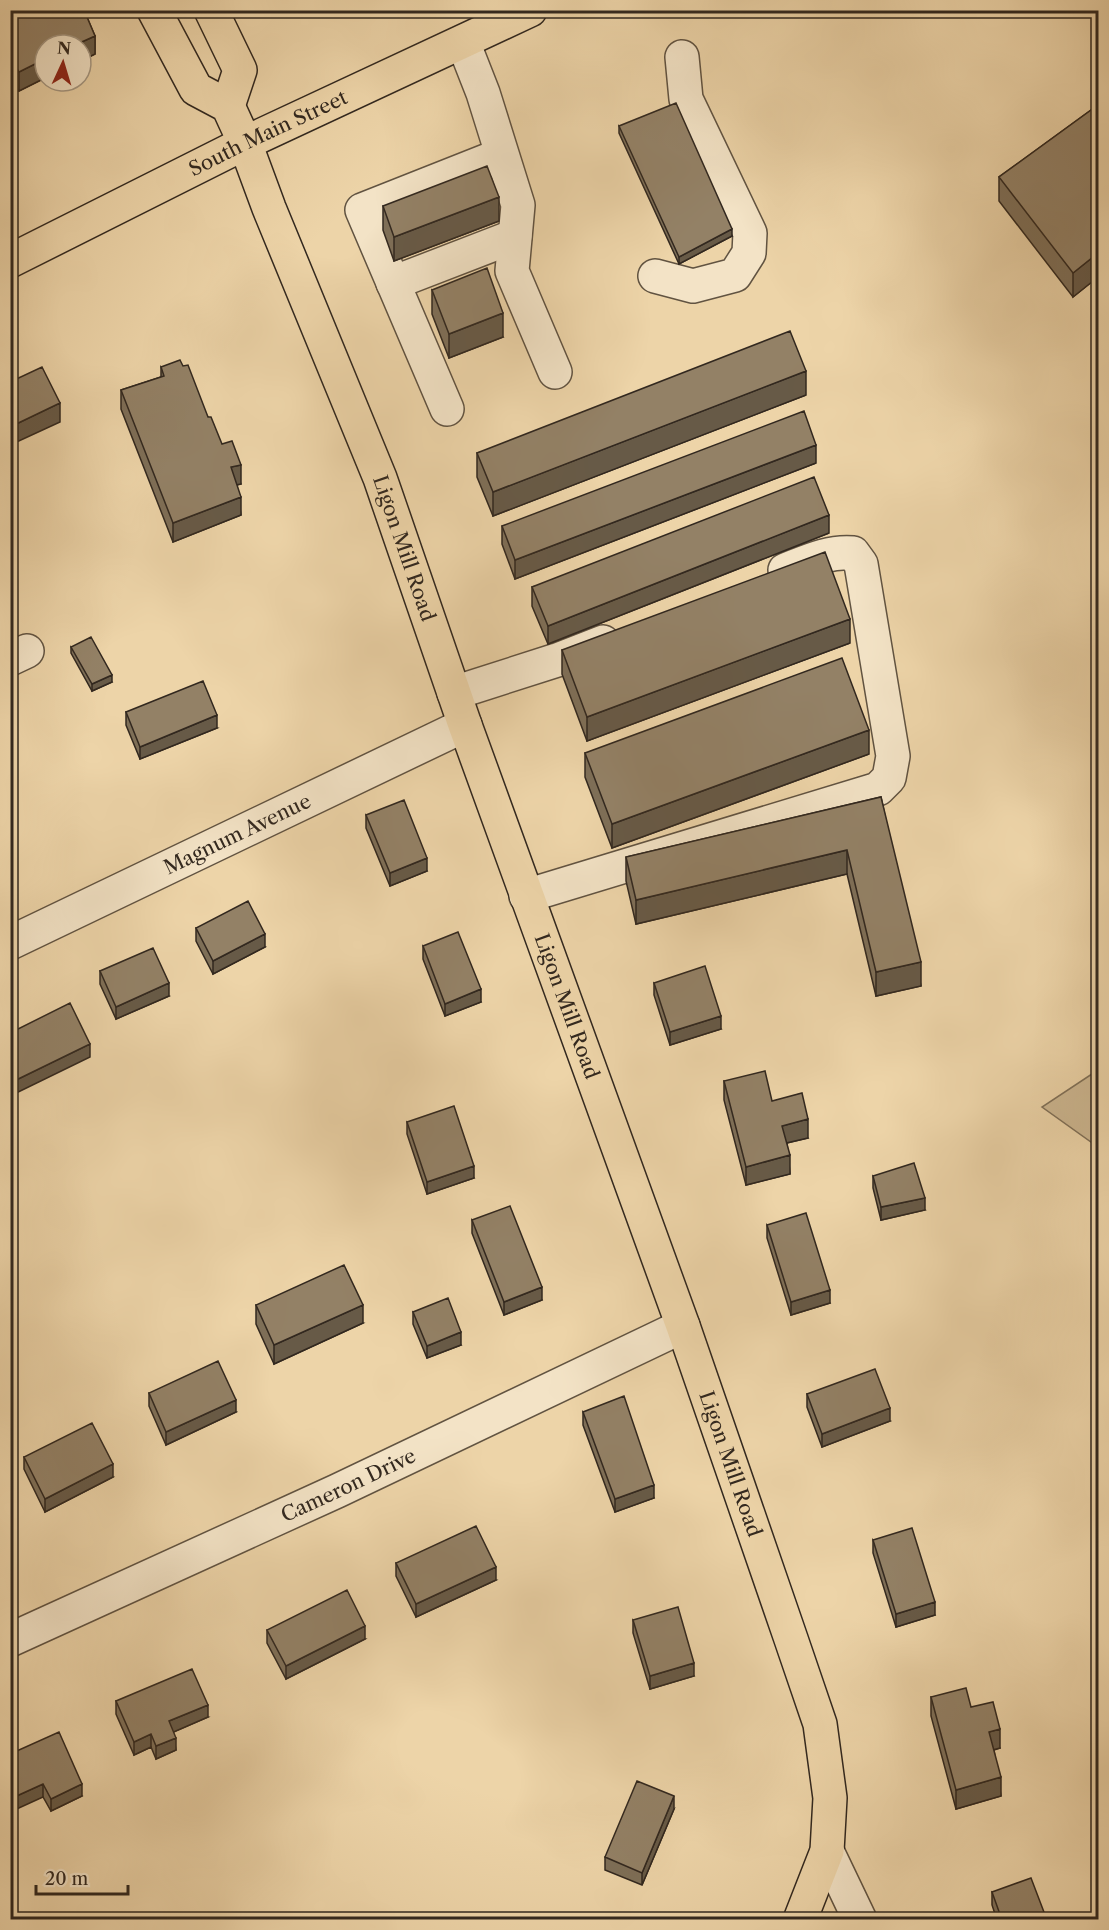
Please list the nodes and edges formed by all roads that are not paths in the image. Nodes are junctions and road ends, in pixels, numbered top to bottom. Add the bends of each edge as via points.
1 (154, 10) edge
2 (211, 10) edge
3 (530, 10) edge
4 (463, 42) junction
5 (682, 57) dead end
6 (228, 106) junction
7 (245, 143) junction
8 (501, 156) junction
9 (515, 236) junction
10 (10, 261) edge
11 (655, 276) dead end
12 (393, 284) junction
13 (555, 372) dead end
14 (447, 410) dead end
15 (756, 582) edge
16 (634, 629) edge
17 (454, 693) junction
18 (465, 725) junction
19 (526, 896) junction
20 (10, 943) edge
21 (683, 1326) junction
22 (10, 1640) edge
23 (827, 1851) junction
24 (800, 1920) edge
25 (860, 1920) edge

1 - 6 main road via 196,89
2 - 6 main road via 240,70
3 - 4 main road, South Main Street
4 - 7 main road, South Main Street
4 - 8 street
5 - 11 street via 686,99 750,233 749,253 735,275 693,286
6 - 7 main road, Ligon Mill Road
7 - 10 main road, South Main Street
7 - 17 main road, Ligon Mill Road via 380,478
8 - 9 street via 518,205
8 - 12 street via 454,189 410,205 362,210
9 - 12 street via 474,241 430,258
9 - 13 street via 512,271
12 - 14 street
15 - 19 street via 822,556 854,553 861,564 893,756 889,778 878,789
16 - 17 street via 557,660
17 - 18 main road, Ligon Mill Road
18 - 19 main road, Ligon Mill Road
18 - 20 street, Magnum Avenue
19 - 21 main road, Ligon Mill Road
21 - 22 street, Cameron Drive via 337,1491
21 - 23 main road, Ligon Mill Road via 820,1724 830,1798
23 - 24 main road, Ligon Mill Road
23 - 25 street

